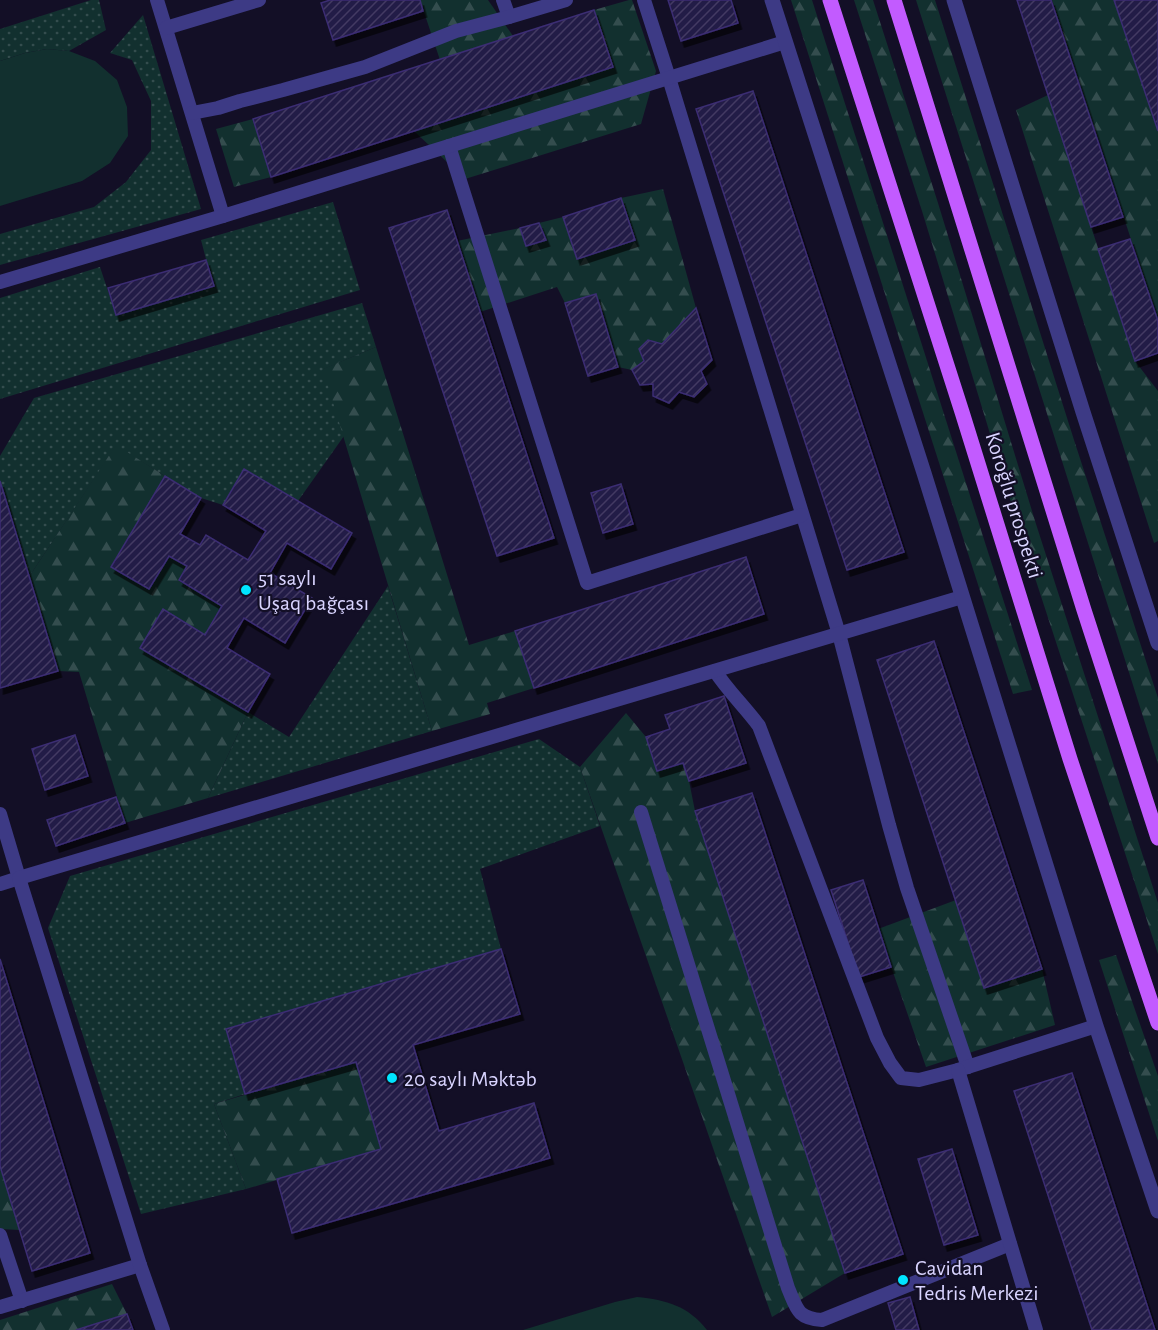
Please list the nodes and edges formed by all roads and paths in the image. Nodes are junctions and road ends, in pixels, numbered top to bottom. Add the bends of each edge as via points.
1 (157, 0) edge
2 (260, 0) edge
3 (503, 0) edge
4 (566, 0) edge
5 (644, 0) edge
6 (772, 0) edge
7 (830, 0) edge
8 (894, 0) edge
9 (954, 0) edge
10 (509, 17) junction
11 (166, 28) junction
12 (785, 42) junction
13 (669, 78) junction
14 (192, 113) junction
15 (449, 146) junction
16 (223, 216) junction
17 (0, 282) edge
18 (802, 515) junction
19 (962, 597) junction
20 (838, 634) junction
21 (1158, 644) edge
22 (715, 671) junction
23 (641, 812) dead end
24 (0, 814) edge
25 (1158, 838) edge
26 (19, 878) junction
27 (0, 884) edge
28 (1158, 1023) edge
29 (1096, 1026) junction
30 (963, 1068) junction
31 (1158, 1211) edge
32 (0, 1235) edge
33 (1010, 1244) junction
34 (140, 1265) junction
35 (22, 1301) junction
36 (0, 1307) edge
37 (163, 1330) edge
38 (1036, 1330) edge

1 - 11 lane
2 - 11 lane
3 - 10 lane
4 - 10 lane
5 - 13 lane
6 - 12 street
7 - 28 main road, Koroğlu prospekti via 1070,759
8 - 25 main road, Koroğlu prospekti
9 - 21 street
10 - 14 lane via 456,31 365,67
11 - 14 lane
12 - 13 lane
12 - 19 street
13 - 15 lane
13 - 18 lane
14 - 16 lane
15 - 16 lane
15 - 18 lane via 587,582
16 - 17 lane
18 - 20 lane
19 - 20 lane
19 - 29 street
20 - 22 lane
20 - 30 lane via 904,878
22 - 26 lane
22 - 30 lane via 759,726 877,1038 890,1063 901,1078 919,1080
23 - 33 lane via 784,1277 799,1314 822,1320
24 - 26 lane
26 - 27 lane
26 - 34 lane
29 - 30 lane
29 - 31 street
30 - 33 lane
32 - 35 lane
33 - 38 lane
34 - 35 lane
34 - 37 lane
35 - 36 lane

